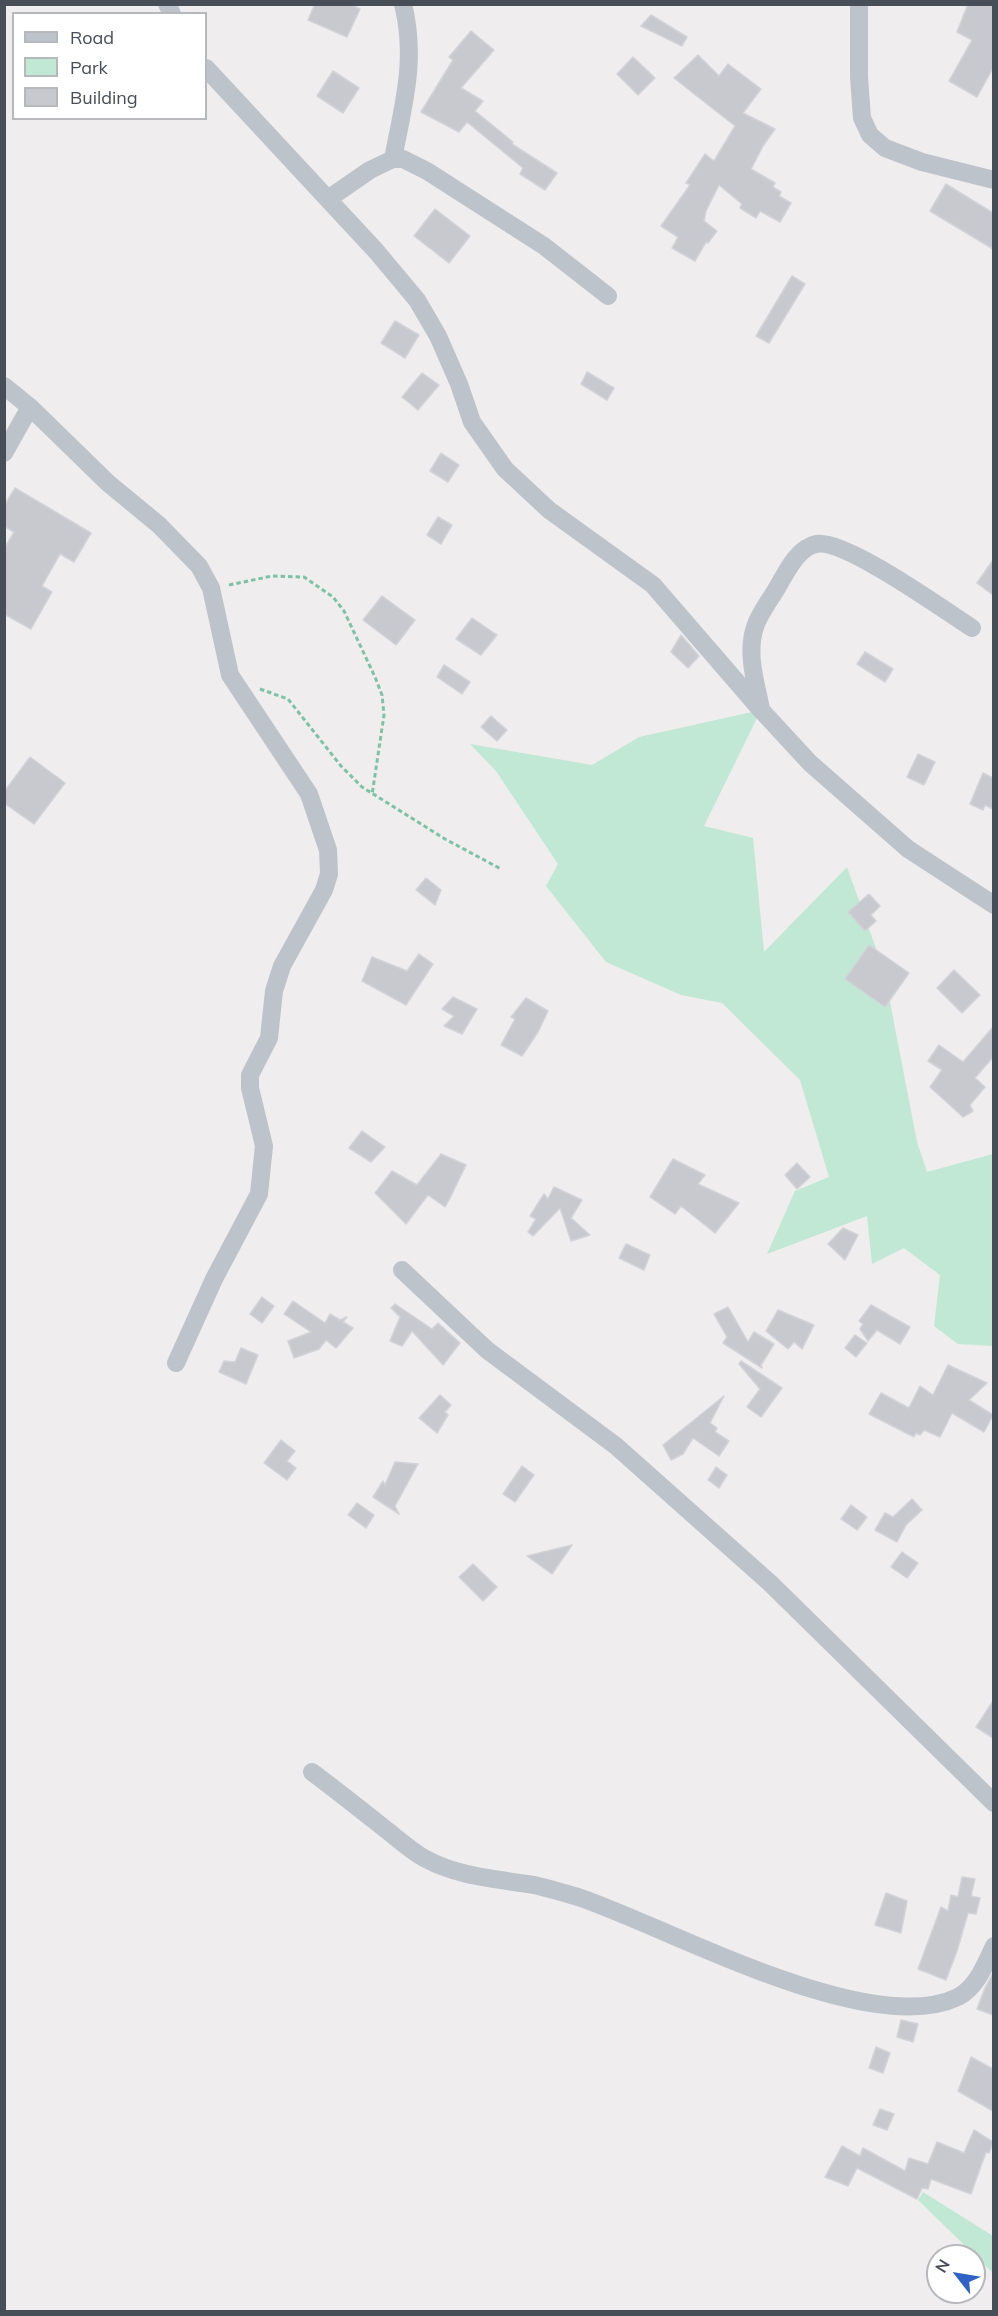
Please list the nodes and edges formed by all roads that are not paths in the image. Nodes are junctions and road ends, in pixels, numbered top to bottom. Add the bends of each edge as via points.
1 (403, 4) edge
2 (859, 4) edge
3 (207, 69) edge
4 (393, 159) junction
5 (993, 180) edge
6 (328, 199) junction
7 (608, 296) dead end
8 (4, 386) edge
9 (30, 407) junction
10 (4, 453) edge
11 (972, 628) dead end
12 (761, 711) junction
13 (993, 905) edge
14 (402, 1270) dead end
15 (176, 1363) dead end
16 (312, 1772) dead end
17 (993, 1803) edge
18 (993, 1946) edge

1 - 4 street via 409,37 409,79
2 - 5 street via 862,118 870,135 885,148 922,162
3 - 6 street
4 - 6 street
4 - 7 street via 403,159 427,171 544,246
6 - 12 street via 417,300 438,336 472,422 506,470 549,510 653,585
8 - 9 street
9 - 10 street
9 - 15 street via 199,566 211,588 230,675 309,794 328,850 329,874 324,890 282,966 274,991 269,1038 250,1075 264,1146 259,1194
11 - 12 street via 867,561 817,543 793,562 755,626 751,644
12 - 13 street via 810,763 908,849
14 - 17 street via 487,1350 616,1446 753,1568
16 - 18 street via 424,1858 462,1873 577,1897 832,1996 875,2004 929,2006 959,1996 979,1979

